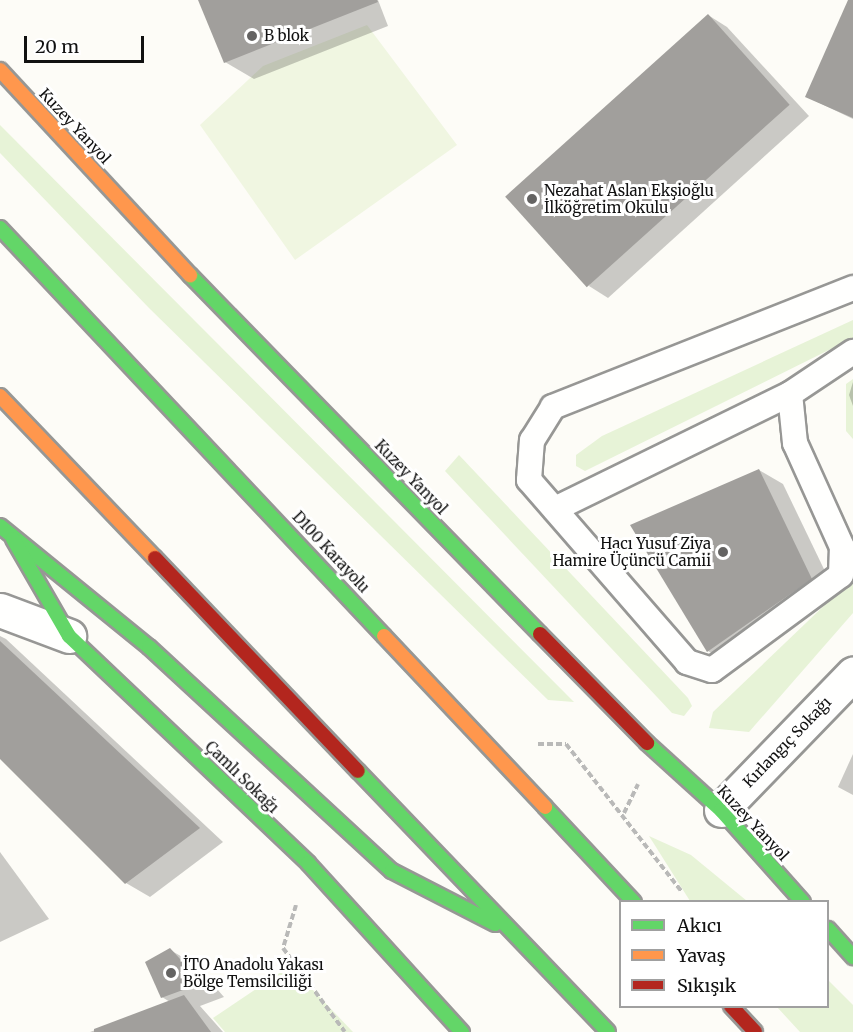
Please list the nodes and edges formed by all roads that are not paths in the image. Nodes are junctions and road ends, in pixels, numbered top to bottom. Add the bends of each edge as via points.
1 (0, 70) edge
2 (0, 228) edge
3 (853, 288) edge
4 (853, 352) edge
5 (790, 394) junction
6 (0, 396) edge
7 (555, 509) junction
8 (4, 538) edge
9 (0, 610) edge
10 (69, 636) junction
11 (853, 674) edge
12 (721, 810) junction
13 (632, 900) edge
14 (801, 900) edge
15 (829, 930) edge
16 (518, 936) junction
17 (853, 957) edge
18 (734, 1008) edge
19 (462, 1032) edge
20 (608, 1032) edge
21 (755, 1032) edge

1 - 12 main road, Kuzey Yanyol via 201,287 654,750
2 - 13 main road, D100 Karayolu
3 - 7 lane via 554,407 532,440 529,480
4 - 5 lane
5 - 7 lane
5 - 7 lane via 795,442 842,548 841,575 712,670 687,662
6 - 16 main road
8 - 10 main road, Çamlı Sokağı
8 - 16 main road via 149,647 392,872
9 - 10 street
10 - 19 main road, Çamlı Sokağı via 308,863
11 - 12 street, Kırlangıç Sokağı
12 - 14 main road, Kuzey Yanyol
15 - 17 main road
16 - 20 main road
18 - 21 main road

